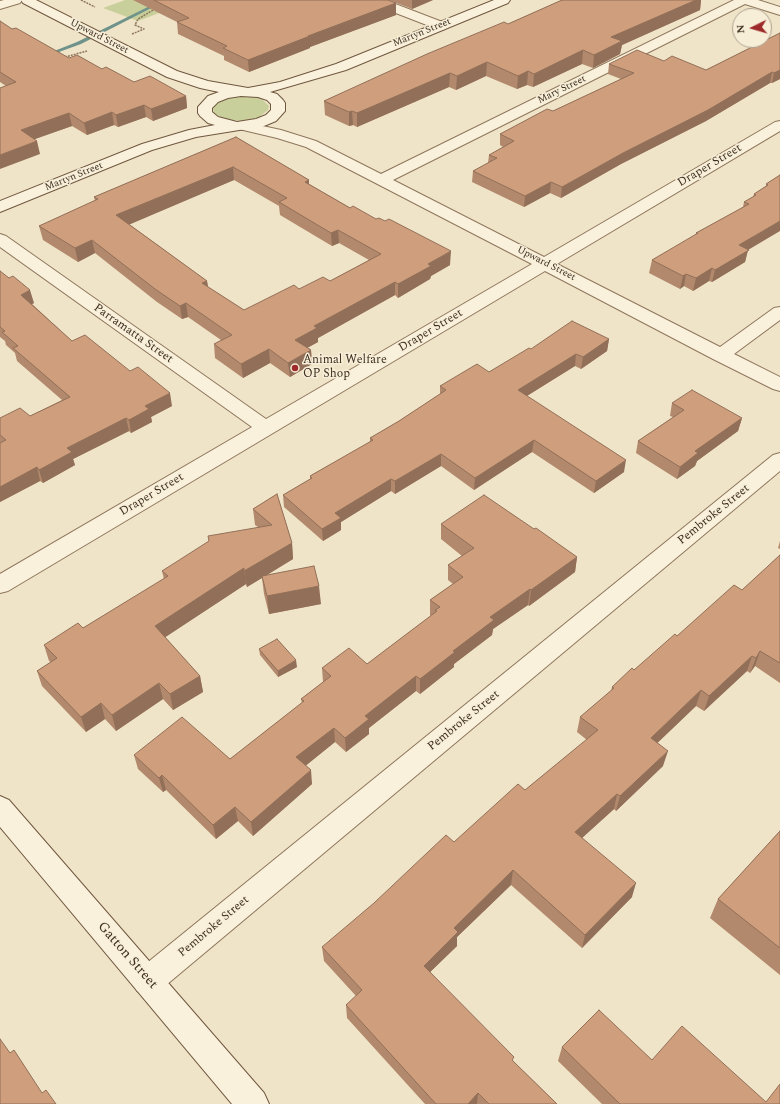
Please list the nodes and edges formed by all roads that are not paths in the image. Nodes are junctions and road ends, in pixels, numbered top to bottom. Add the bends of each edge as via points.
1 (16, 0) edge
2 (27, 0) edge
3 (374, 0) edge
4 (504, 0) edge
5 (744, 0) edge
6 (0, 5) edge
7 (780, 11) edge
8 (441, 26) junction
9 (341, 67) junction
10 (172, 74) junction
11 (245, 92) junction
12 (278, 106) junction
13 (205, 108) junction
14 (780, 125) edge
15 (240, 126) junction
16 (311, 144) junction
17 (147, 147) junction
18 (381, 180) junction
19 (0, 207) edge
20 (0, 239) edge
21 (545, 264) junction
22 (780, 312) edge
23 (720, 355) junction
24 (780, 385) edge
25 (266, 428) junction
26 (780, 460) edge
27 (0, 585) edge
28 (0, 808) edge
29 (148, 981) junction
30 (253, 1104) edge

1 - 6 street
2 - 10 street, Upward Street
3 - 8 street
4 - 8 street, Martyn Street
5 - 7 street
5 - 18 street, Mary Street
8 - 9 street, Martyn Street
9 - 11 street, Martyn Street via 283,85
9 - 12 street, Martyn Street via 298,88
10 - 11 street, Upward Street via 205,85
10 - 13 street, Upward Street via 199,96
11 - 12 street, Upward Street via 266,94
11 - 13 street, Martyn Street via 219,96
12 - 15 street, Martyn Street via 276,114 266,121
12 - 16 street, Upward Street via 285,121
13 - 15 street, Upward Street via 205,113 213,120
13 - 17 street, Martyn Street via 186,126
14 - 21 street, Draper Street
15 - 16 street, Upward Street via 271,131
15 - 17 street, Martyn Street via 194,133
16 - 18 street, Upward Street
17 - 19 street, Martyn Street
18 - 21 street, Upward Street
20 - 25 street, Parramatta Street
21 - 23 street, Upward Street
21 - 25 street, Draper Street
22 - 23 street
23 - 24 street, Upward Street
25 - 27 street, Draper Street
26 - 29 street, Pembroke Street
28 - 29 street, Gatton Street
29 - 30 street, Gatton Street

